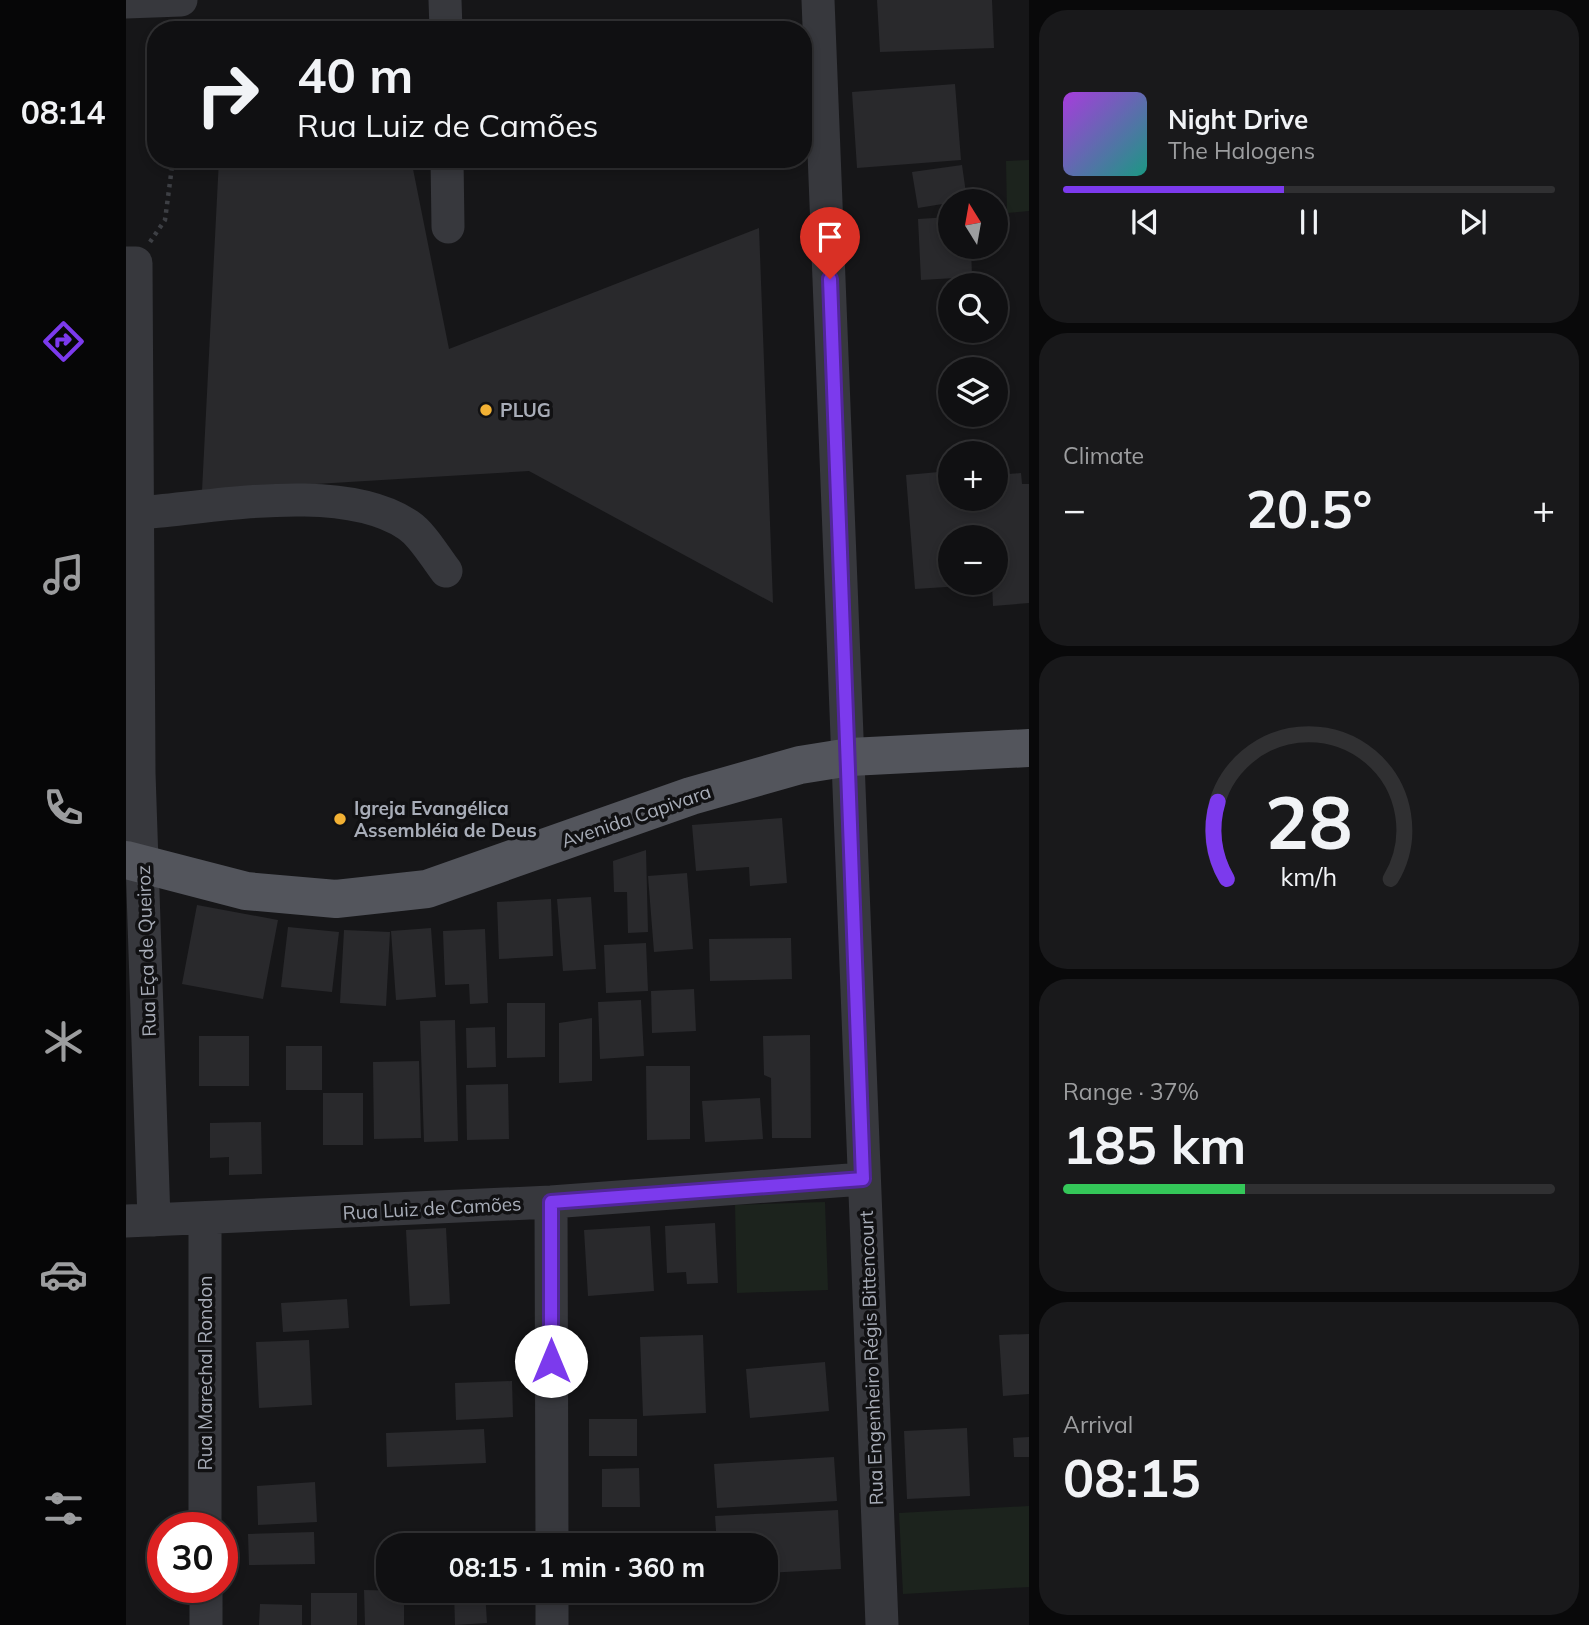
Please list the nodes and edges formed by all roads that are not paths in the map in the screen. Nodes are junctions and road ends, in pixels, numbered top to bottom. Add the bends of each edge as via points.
1 (181, 0) edge
2 (446, 0) edge
3 (818, 0) edge
4 (126, 2) edge
5 (446, 21) edge
6 (447, 168) edge
7 (448, 227) dead end
8 (131, 263) edge
9 (139, 513) junction
10 (446, 571) dead end
11 (1029, 748) edge
12 (850, 757) junction
13 (135, 863) edge
14 (863, 1179) junction
15 (551, 1202) junction
16 (205, 1218) junction
17 (140, 1220) edge
18 (205, 1512) edge
19 (552, 1533) edge
20 (206, 1603) edge
21 (552, 1603) edge
22 (206, 1625) edge
23 (552, 1625) edge
24 (882, 1625) edge

1 - 4 street
2 - 5 street
3 - 12 street, Rua Engenheiro Régis Bittencourt
6 - 7 street
8 - 9 street, Rua Eça de Queiroz
9 - 10 street via 311,499 341,502 380,510 410,526
9 - 13 street, Rua Eça de Queiroz
11 - 12 main road, Avenida Capivara
12 - 13 main road, Avenida Capivara via 800,765 691,796 427,889 336,899 246,891
12 - 14 street, Rua Engenheiro Régis Bittencourt
13 - 17 street, Rua Eça de Queiroz
14 - 15 street, Rua Luiz de Camões
14 - 24 street, Rua Engenheiro Régis Bittencourt
15 - 16 street, Rua Luiz de Camões
15 - 19 street
16 - 17 street, Rua Luiz de Camões
16 - 18 street, Rua Marechal Rondon
20 - 22 street
21 - 23 street

